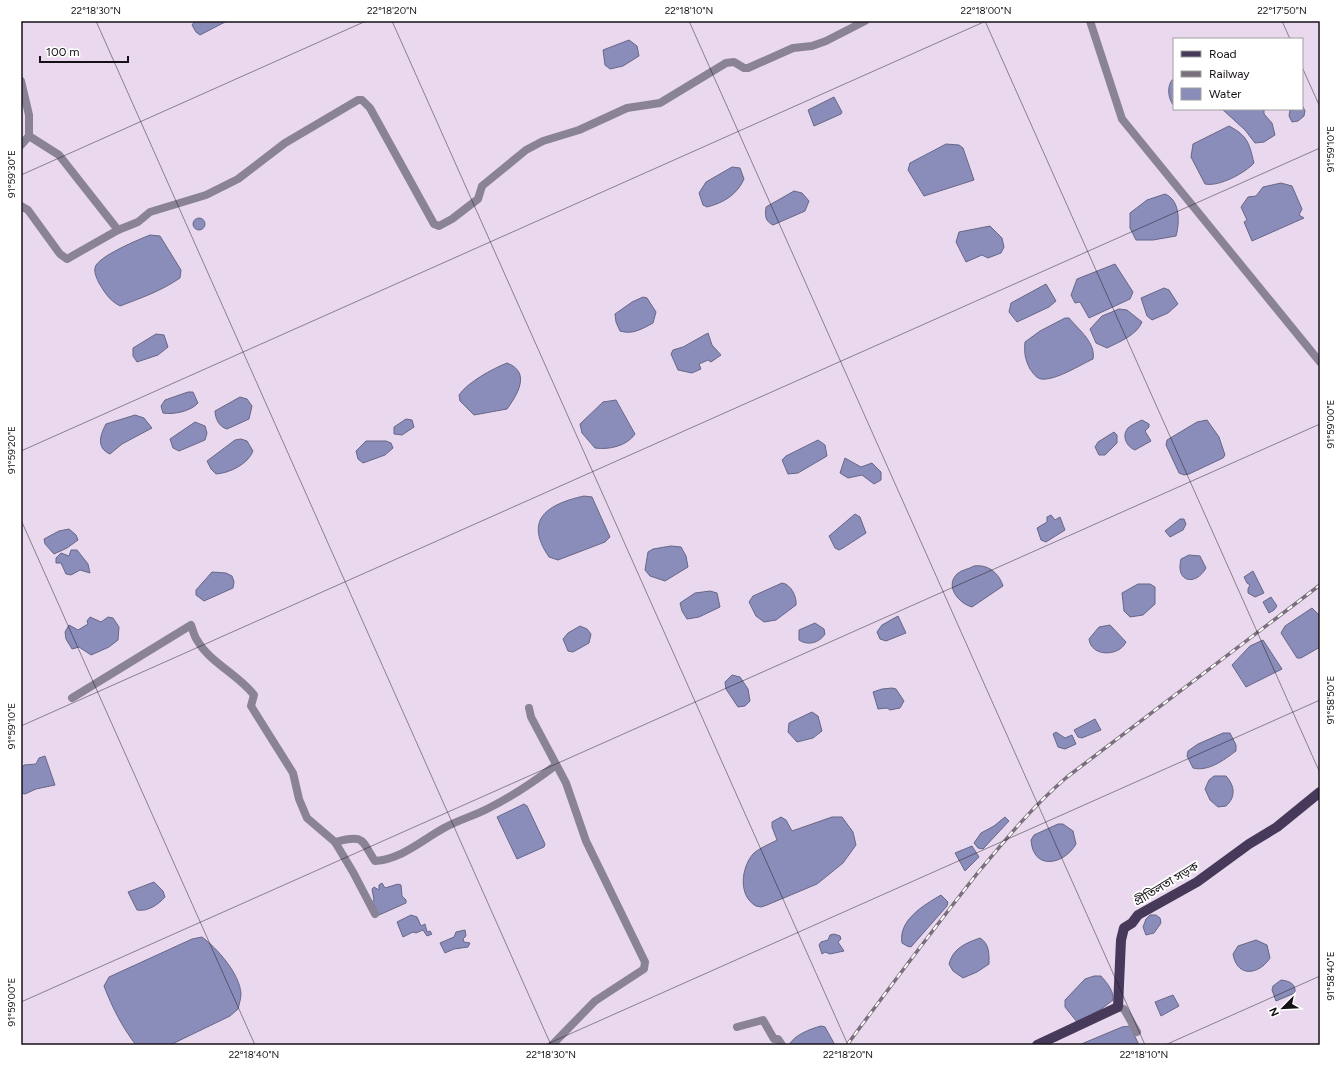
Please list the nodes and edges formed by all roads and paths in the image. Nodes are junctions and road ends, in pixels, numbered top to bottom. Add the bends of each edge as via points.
1 (865, 21) edge
2 (1090, 21) edge
3 (21, 81) edge
4 (29, 136) junction
5 (21, 145) edge
6 (21, 206) edge
7 (118, 230) junction
8 (1320, 362) edge
9 (72, 698) dead end
10 (529, 708) dead end
11 (556, 765) junction
12 (1320, 792) edge
13 (335, 842) junction
14 (375, 914) dead end
15 (1118, 1007) junction
16 (737, 1027) dead end
17 (1137, 1032) dead end
18 (552, 1045) edge
19 (782, 1045) edge
20 (1038, 1045) edge

1 - 7 street via 826,41 793,48 748,68 734,62 726,63 660,102 627,108 579,130 543,141 526,150 482,186 478,199 439,226 434,224 370,108 362,100 358,100 285,143 238,180 206,195 150,212 138,222
2 - 8 street via 1122,119
3 - 4 street via 29,115
4 - 5 street
4 - 7 street via 59,155
6 - 7 street via 28,210 67,260
9 - 13 street via 191,625 197,640 208,654 247,685 254,695 251,706 293,773 307,818
10 - 11 street
11 - 13 street via 530,785 489,809 444,828 409,850 384,860 376,861 361,840 347,839
11 - 18 street via 566,783 586,841 645,962 644,969 595,1002
12 - 15 main road, প্রীতিলতা সড়ক via 1277,827 1197,882 1138,915 1124,928 1121,940
13 - 14 street
15 - 17 street via 1124,1009
15 - 20 main road
16 - 19 street via 763,1020 774,1039 778,1039

